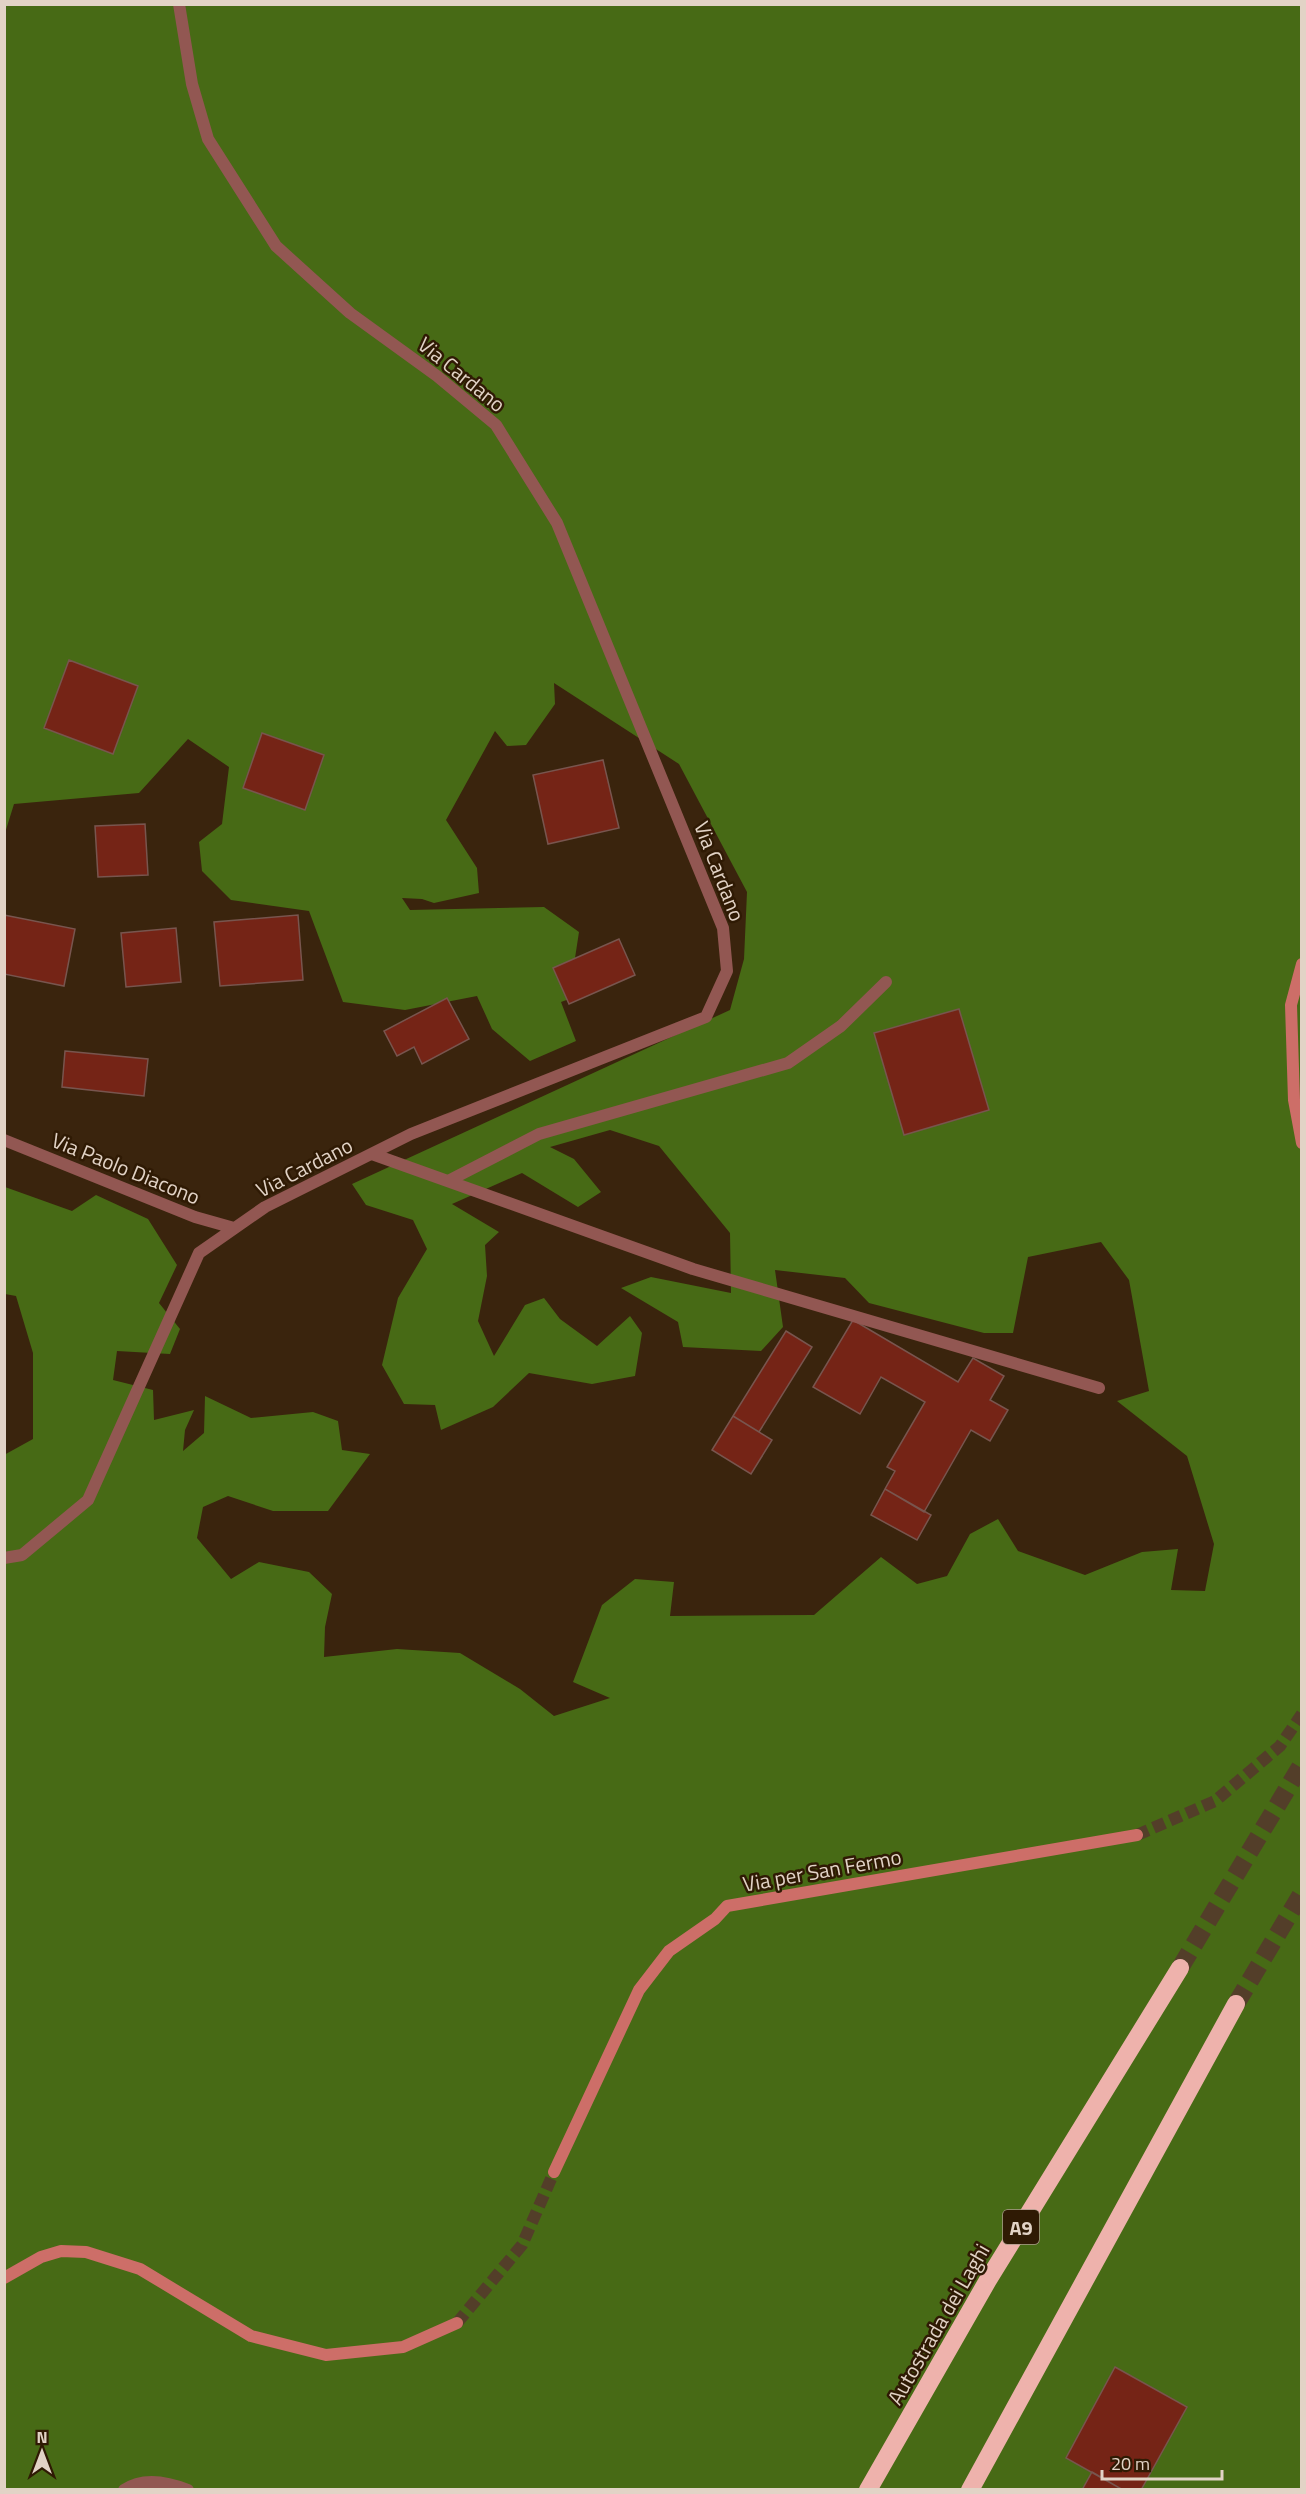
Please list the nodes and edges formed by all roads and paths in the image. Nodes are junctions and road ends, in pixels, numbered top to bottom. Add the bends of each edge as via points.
1 (179, 4) edge
2 (1302, 963) edge
3 (886, 982) dead end
4 (4, 1140) edge
5 (1302, 1143) edge
6 (372, 1154) junction
7 (448, 1181) junction
8 (234, 1228) junction
9 (1099, 1388) dead end
10 (4, 1558) edge
11 (1137, 1835) tunnel mouth
12 (1180, 1968) tunnel mouth
13 (1236, 2004) tunnel mouth
14 (554, 2172) tunnel mouth
15 (4, 2278) edge
16 (457, 2323) tunnel mouth
17 (124, 2490) edge
18 (188, 2490) edge
19 (868, 2490) edge
20 (970, 2490) edge

1 - 6 street, Via Cardano via 192,84 208,139 276,246 350,313 496,425 557,523 723,928 727,971 706,1017 411,1134
2 - 5 main road via 1291,1005 1294,1100
3 - 7 street via 842,1026 788,1063 539,1134
4 - 8 street, Via Paolo Diacono
6 - 7 street
6 - 8 street, Via Cardano via 265,1207
7 - 9 street via 693,1269
8 - 10 street, Via Cardano via 199,1253 88,1500 22,1555
11 - 14 main road, Via per San Fermo via 727,1906 669,1951 639,1990
12 - 19 highway, Autostrada dei Laghi / A9 via 988,2280
13 - 20 highway
15 - 16 main road via 41,2257 61,2251 86,2252 140,2269 251,2336 326,2355 403,2347
17 - 18 street via 132,2484 153,2482

